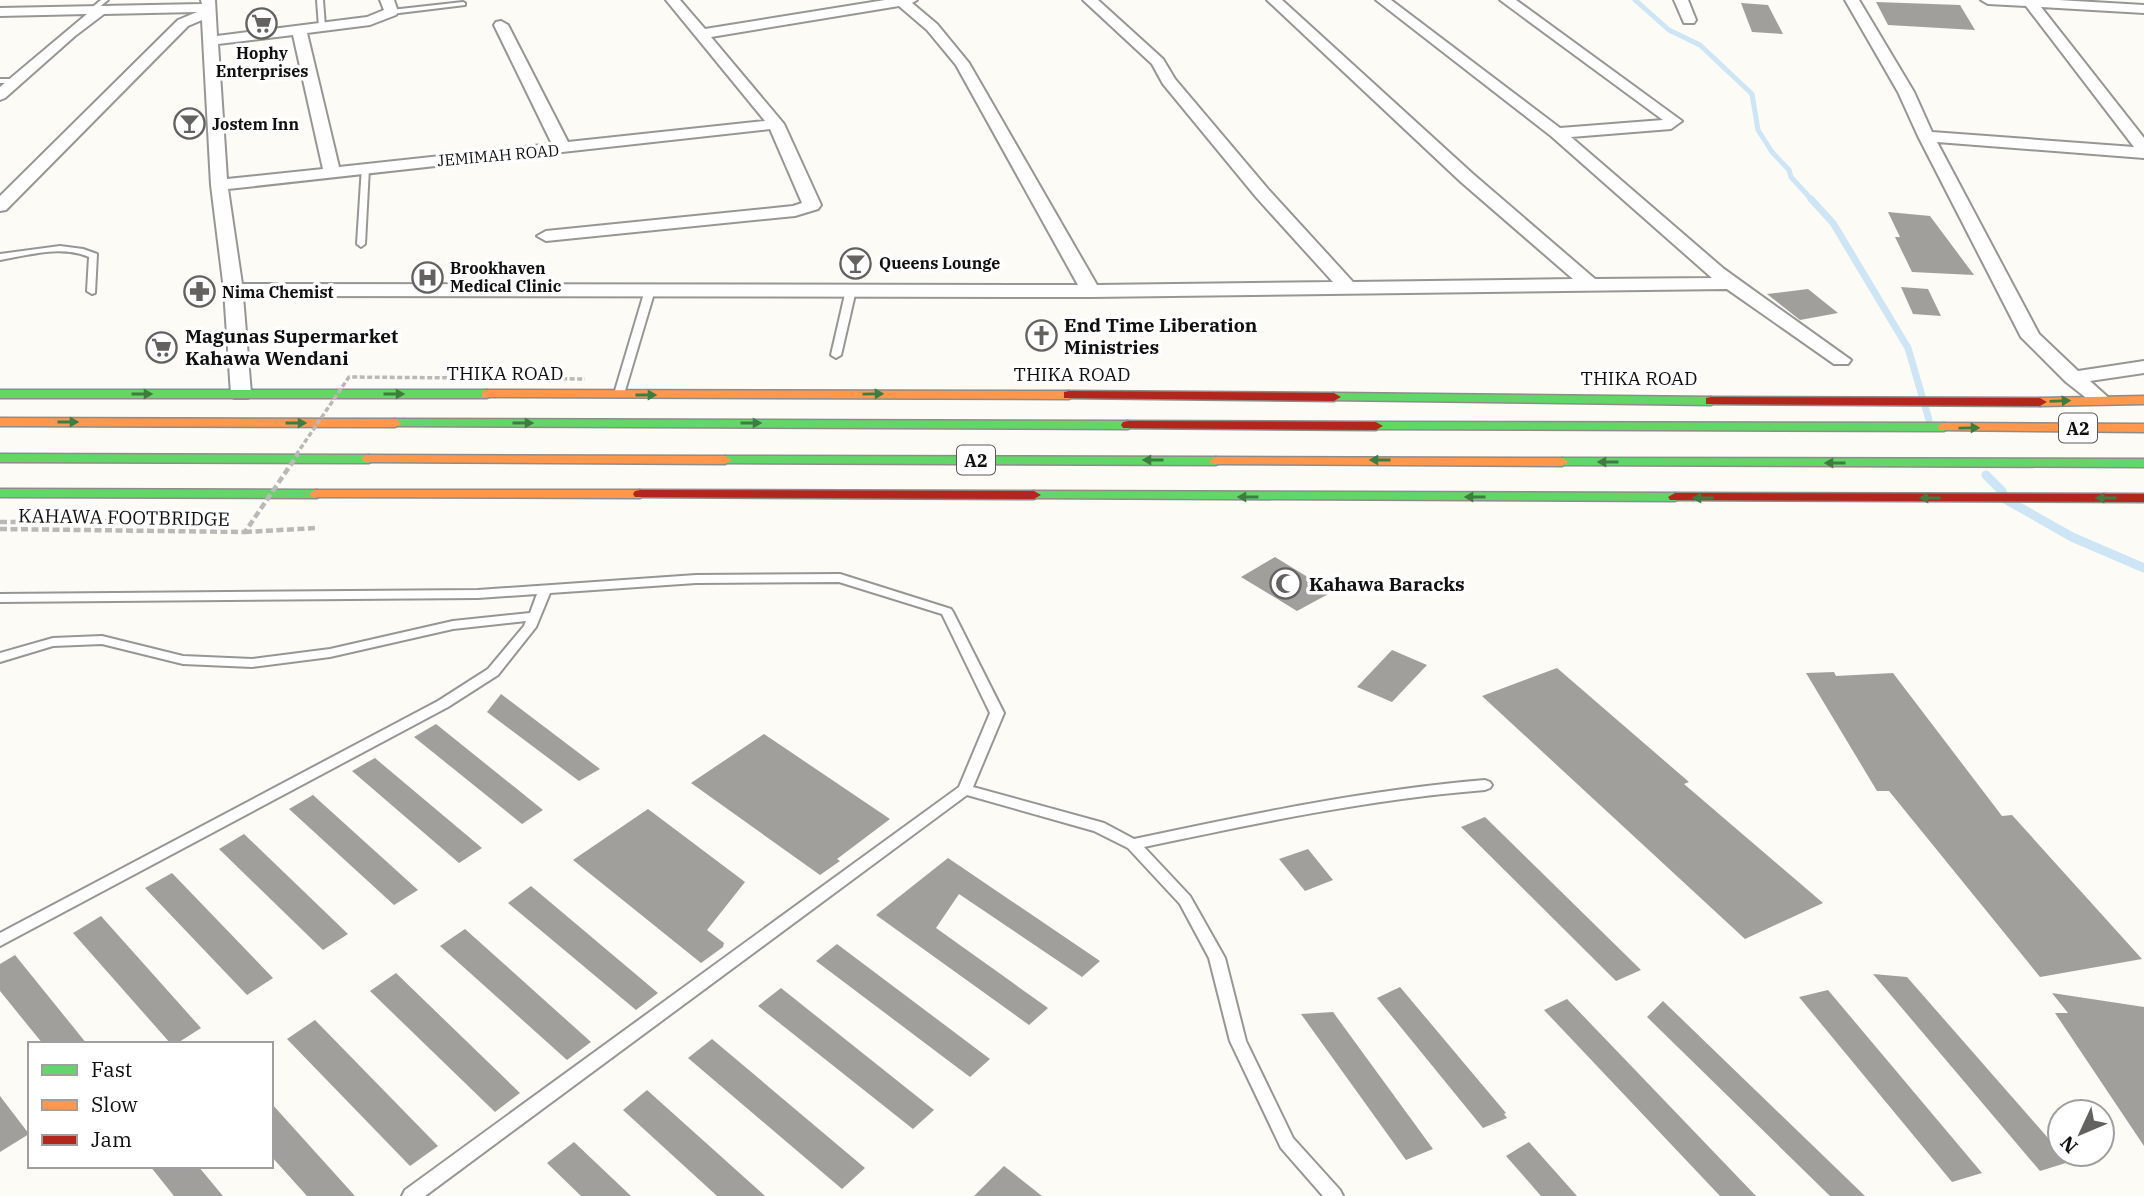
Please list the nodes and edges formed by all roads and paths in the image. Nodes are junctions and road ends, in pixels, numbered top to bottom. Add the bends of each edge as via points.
1 (320, 0) edge
2 (673, 0) edge
3 (904, 0) edge
4 (1090, 0) edge
5 (1274, 0) edge
6 (1383, 0) edge
7 (1507, 0) edge
8 (1681, 0) edge
9 (1852, 0) edge
10 (1988, 0) edge
11 (2029, 1) edge
12 (463, 4) dead end
13 (208, 6) edge
14 (389, 6) edge
15 (98, 8) edge
16 (2144, 9) edge
17 (0, 12) edge
18 (1689, 20) dead end
19 (501, 25) dead end
20 (322, 27) junction
21 (299, 30) junction
22 (702, 34) junction
23 (209, 41) junction
24 (0, 81) edge
25 (16, 81) junction
26 (0, 95) edge
27 (776, 124) junction
28 (1557, 133) junction
29 (1926, 136) junction
30 (563, 149) junction
31 (2144, 151) edge
32 (365, 167) junction
33 (332, 171) junction
34 (219, 185) junction
35 (0, 204) edge
36 (546, 236) dead end
37 (360, 244) dead end
38 (0, 257) edge
39 (1731, 284) junction
40 (1592, 286) junction
41 (1348, 288) junction
42 (233, 290) junction
43 (650, 290) junction
44 (851, 290) junction
45 (92, 291) dead end
46 (1091, 291) junction
47 (836, 355) dead end
48 (1841, 360) dead end
49 (2144, 367) edge
50 (2073, 378) junction
51 (585, 379) dead end
52 (0, 394) edge
53 (240, 394) junction
54 (619, 394) junction
55 (2101, 400) junction
56 (2144, 400) edge
57 (0, 422) edge
58 (2144, 428) edge
59 (0, 458) edge
60 (198, 458) junction
61 (2144, 463) edge
62 (0, 480) edge
63 (0, 493) edge
64 (2144, 498) edge
65 (152, 521) dead end
66 (0, 522) edge
67 (317, 528) dead end
68 (0, 529) edge
69 (245, 532) junction
70 (545, 590) junction
71 (0, 598) edge
72 (534, 616) junction
73 (0, 658) edge
74 (1485, 785) dead end
75 (965, 790) junction
76 (1133, 844) junction
77 (0, 940) edge
78 (411, 1196) edge
79 (1334, 1196) edge

1 - 20 lane
2 - 22 street
3 - 22 street
3 - 46 street via 962,63
4 - 41 street via 1158,62 1168,81 1262,193
5 - 40 street
6 - 28 street
7 - 28 street via 1674,121
8 - 18 street
9 - 29 street
10 - 11 street
11 - 16 street
11 - 31 street
12 - 14 lane
13 - 15 street
13 - 23 street
13 - 35 street via 183,23
14 - 20 street via 370,21
15 - 17 street
15 - 25 street
19 - 30 street
20 - 21 street
21 - 23 street
21 - 33 street
22 - 27 street
23 - 34 street
24 - 25 lane
25 - 26 street
27 - 30 street, JEMIMAH ROAD
27 - 36 street via 812,205 807,209
28 - 39 street
29 - 31 street
29 - 50 street via 2031,337
30 - 32 street, JEMIMAH ROAD
32 - 33 street, JEMIMAH ROAD
32 - 37 lane
33 - 34 street, JEMIMAH ROAD
34 - 42 street
38 - 45 lane via 61,248 85,250 94,256
39 - 40 street
39 - 48 street
40 - 41 street
41 - 46 street
42 - 43 street
42 - 53 street
43 - 44 street
43 - 54 lane
44 - 46 street
44 - 47 lane
49 - 50 street
50 - 55 street
51 - 69 path, KAHAWA FOOTBRIDGE, bridge via 349,377
52 -> 53 main road, THIKA ROAD
53 -> 54 main road, THIKA ROAD
54 -> 55 main road, THIKA ROAD
55 - 56 main road, THIKA ROAD
57 -> 58 main road, A2
59 - 60 main road, A2
61 -> 60 main road, A2
60 - 62 main road
64 -> 63 main road
65 - 66 path, KAHAWA FOOTBRIDGE
67 - 69 path
68 - 69 path, KAHAWA FOOTBRIDGE, bridge
70 - 71 lane
70 - 72 lane
70 - 75 lane via 696,579 840,578 947,612 997,713
72 - 73 lane via 453,625 330,653 252,663 183,660 103,640 53,642
72 - 77 lane via 493,672 443,704
74 - 76 lane via 1419,789 1316,806
75 - 76 lane via 1099,827
75 - 78 lane
76 - 79 lane via 1185,900 1217,958 1238,1041 1287,1143

